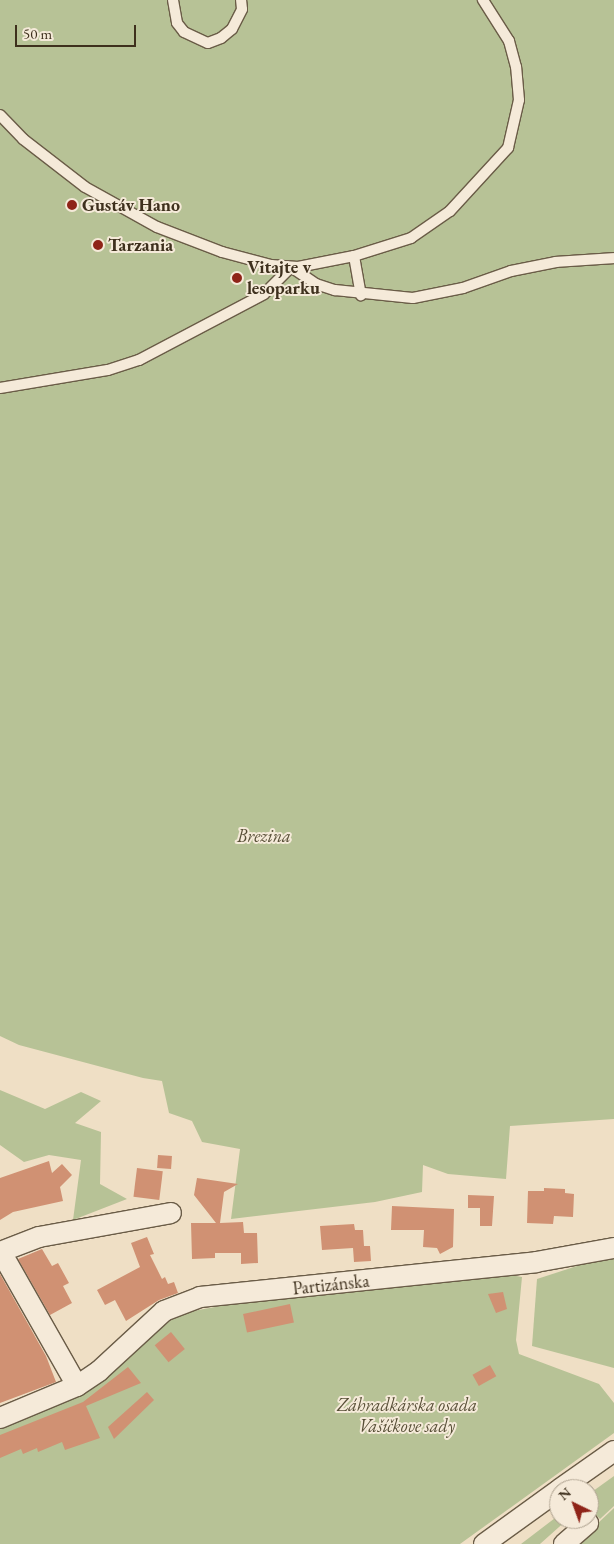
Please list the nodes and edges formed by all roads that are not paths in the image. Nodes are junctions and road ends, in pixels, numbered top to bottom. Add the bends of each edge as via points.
1 (173, 0) edge
2 (241, 0) edge
3 (482, 0) edge
4 (0, 115) edge
5 (354, 256) junction
6 (614, 258) edge
7 (292, 267) junction
8 (361, 295) junction
9 (0, 388) edge
10 (171, 1213) dead end
11 (614, 1248) edge
12 (0, 1252) edge
13 (77, 1386) junction
14 (0, 1418) edge
15 (614, 1451) edge
16 (575, 1479) edge
17 (549, 1498) edge
18 (581, 1529) edge
19 (491, 1542) edge
20 (564, 1544) edge

1 - 2 lane via 181,28 195,39 208,43 232,29 242,9
3 - 5 lane via 509,41 516,67 518,100 508,148 450,211 410,238
4 - 7 lane via 23,139 85,187 157,227 240,258
5 - 7 lane
5 - 8 lane
6 - 8 lane via 556,262 511,271 463,288 413,298
7 - 8 lane via 316,284
7 - 9 lane via 264,294 139,360 108,370
10 - 12 street via 39,1237
11 - 13 street, Partizánska via 536,1262 200,1297 164,1311
12 - 13 street
13 - 14 street, Partizánska
15 - 16 street
17 - 19 street
18 - 20 street

